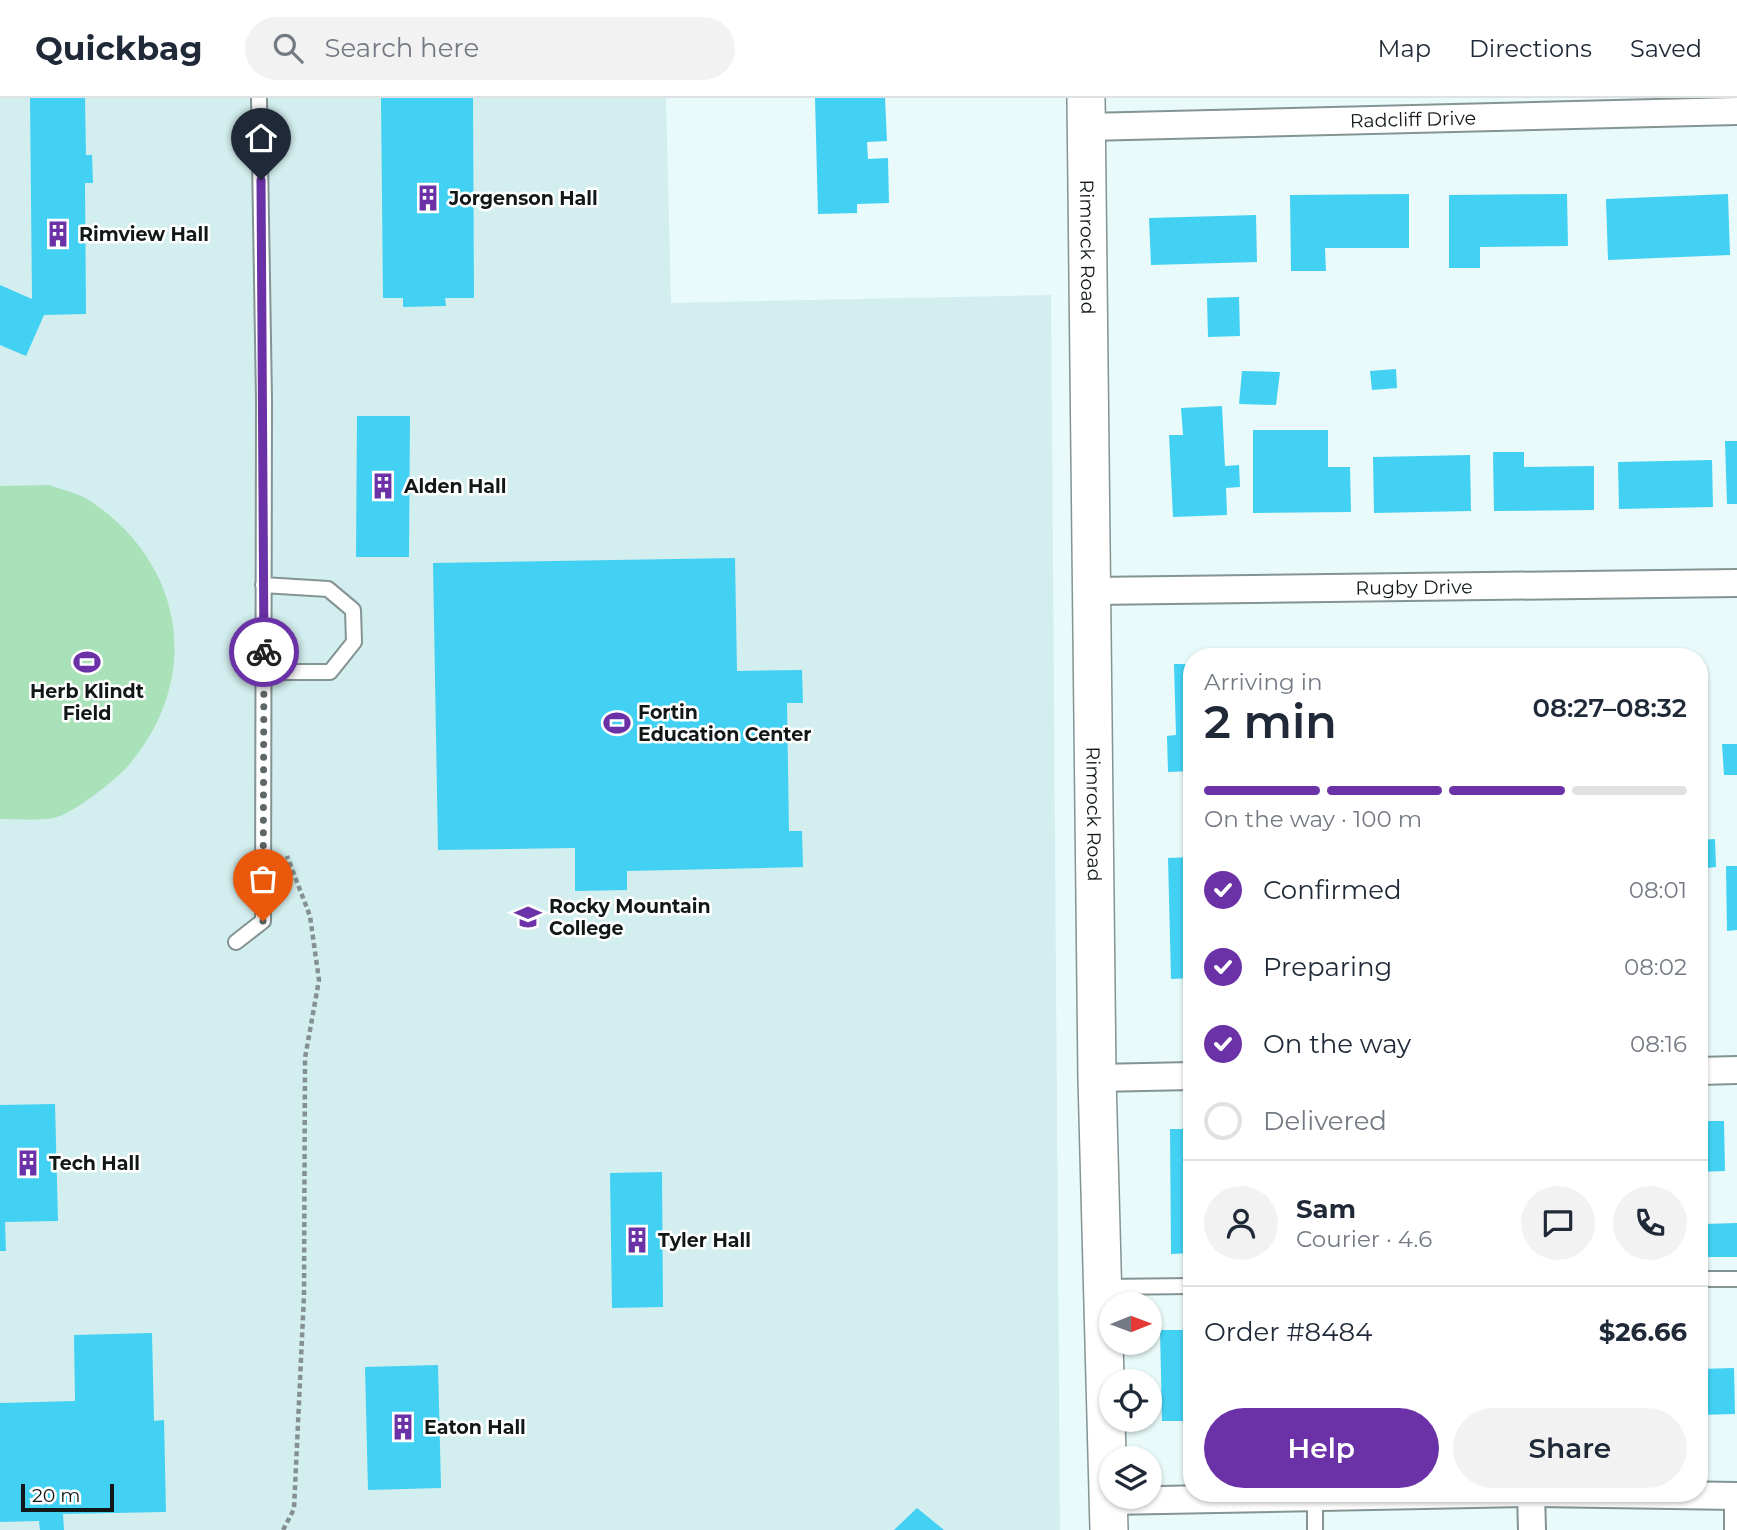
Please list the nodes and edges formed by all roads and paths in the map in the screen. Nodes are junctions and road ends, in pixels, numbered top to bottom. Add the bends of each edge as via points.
1 (259, 98) edge
2 (1737, 111) edge
3 (1086, 112) edge
4 (1737, 583) edge
5 (263, 585) junction
6 (1092, 591) junction
7 (264, 672) junction
8 (287, 856) dead end
9 (236, 942) dead end
10 (1737, 1070) edge
11 (1708, 1071) edge
12 (1183, 1076) edge
13 (1097, 1078) junction
14 (1708, 1279) edge
15 (1737, 1279) edge
16 (1183, 1286) edge
17 (1103, 1287) junction
18 (1708, 1496) edge
19 (1734, 1496) edge
20 (1261, 1502) edge
21 (1315, 1502) edge
22 (1530, 1502) edge
23 (1109, 1516) edge
24 (283, 1530) edge
25 (1315, 1530) edge
26 (1532, 1530) edge
27 (1732, 1530) edge

1 - 5 lane
2 - 3 street, Radcliff Drive
3 - 6 main road, Rimrock Road
4 - 6 street, Rugby Drive
5 - 7 lane
5 - 7 lane via 328,589 354,610 354,642 330,672
6 - 13 main road, Rimrock Road
7 - 9 lane via 263,921
8 - 24 path via 310,916 318,980 305,1058 304,1296 294,1508
10 - 11 street
12 - 13 street
13 - 17 main road, Rimrock Road
14 - 15 lane
16 - 17 lane
17 - 23 main road, Rimrock Road
18 - 19 street
19 - 27 lane
20 - 23 street
21 - 25 lane
22 - 26 street

